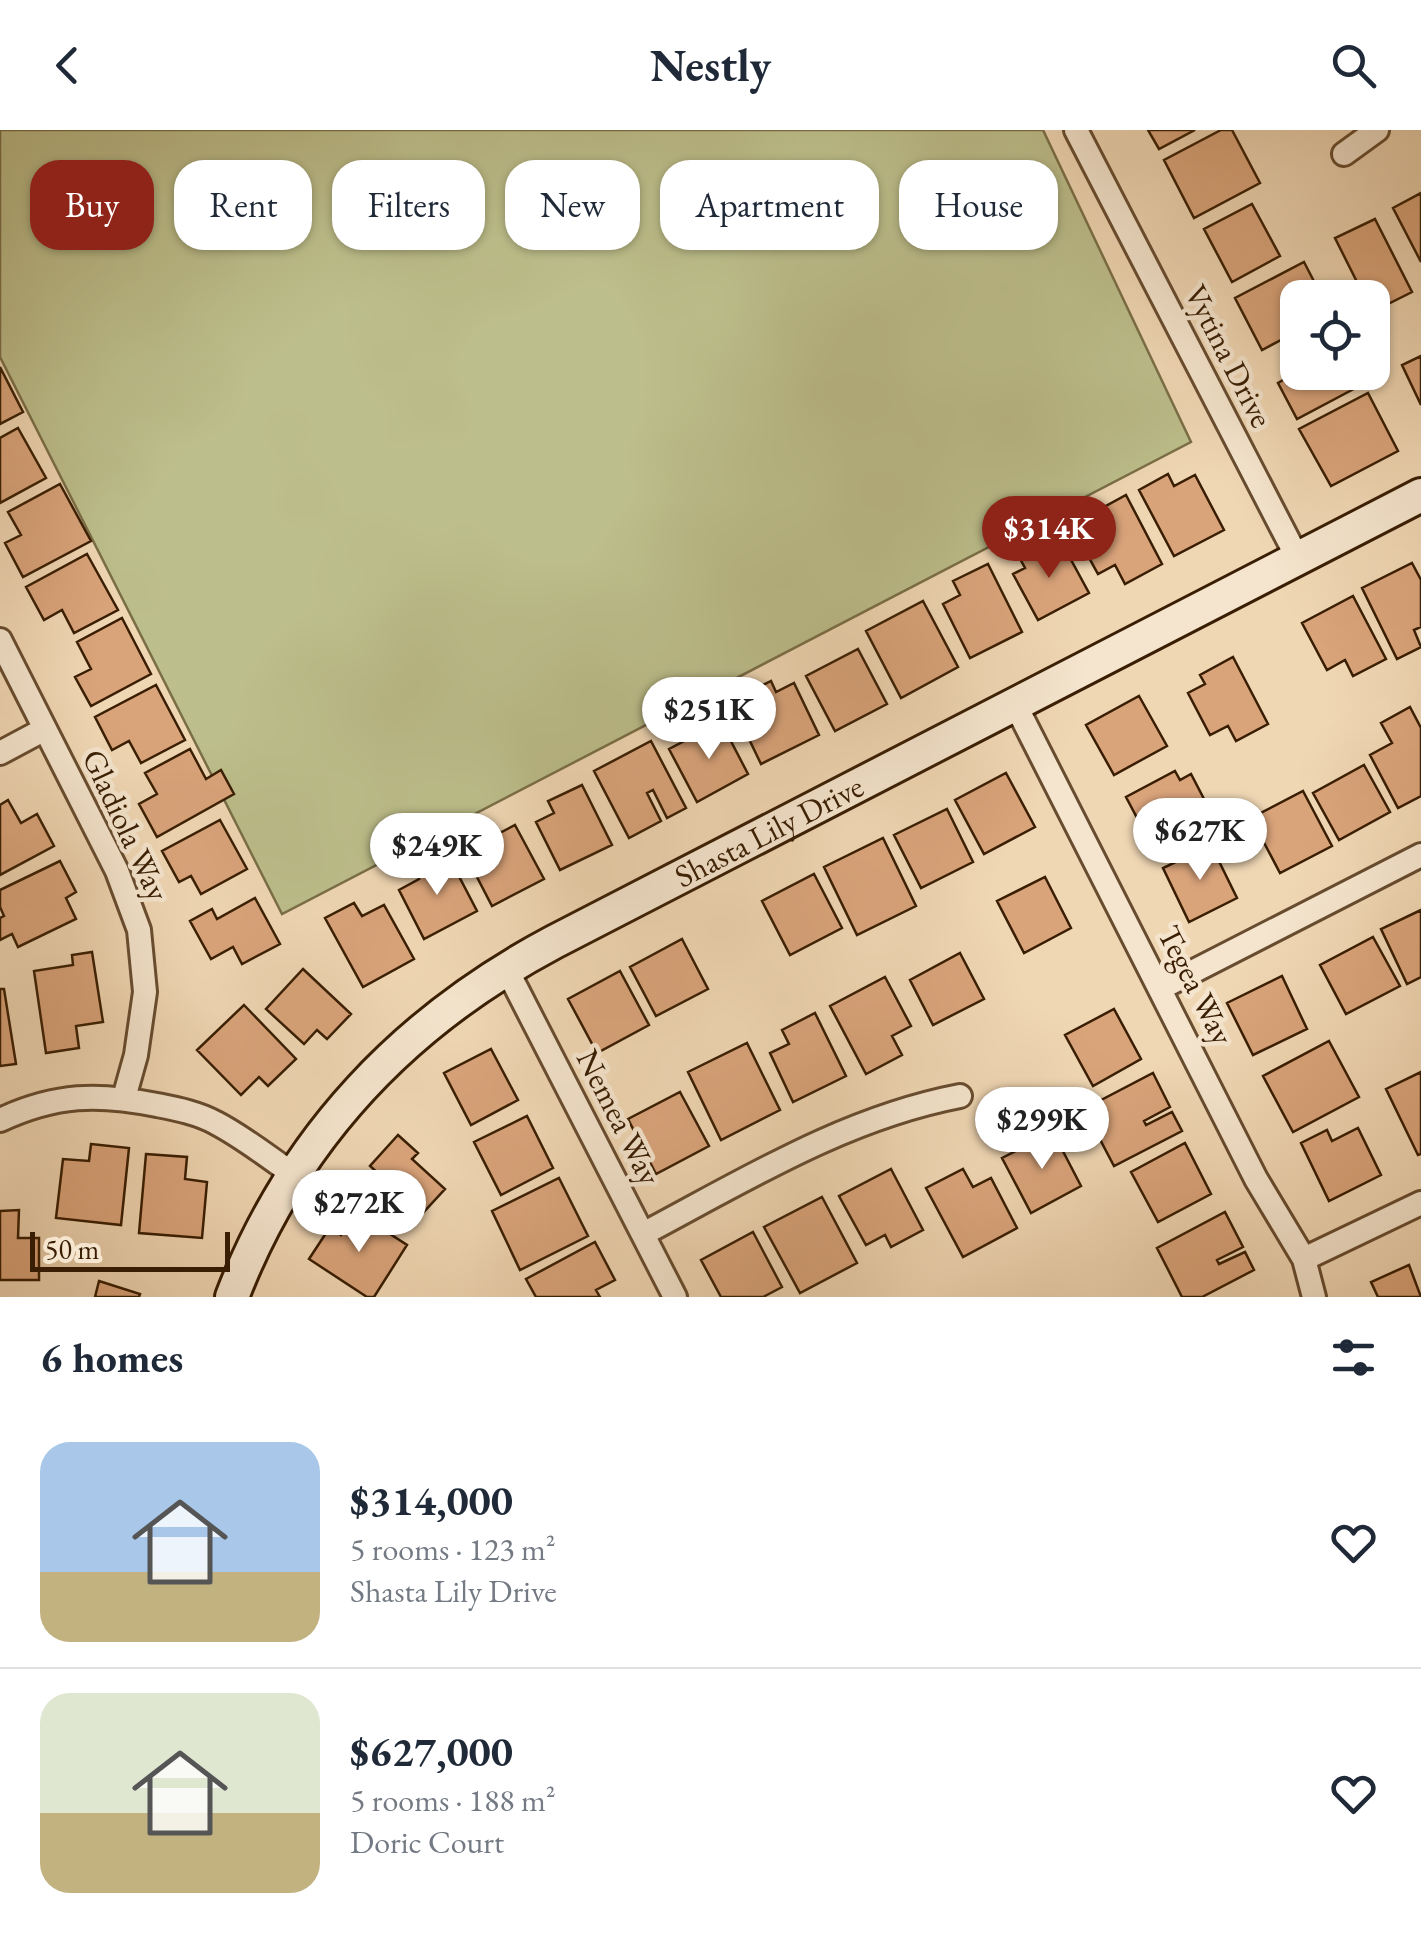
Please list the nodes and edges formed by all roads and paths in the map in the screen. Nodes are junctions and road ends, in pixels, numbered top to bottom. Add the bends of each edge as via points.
1 (1076, 130) edge
2 (1377, 130) edge
3 (1344, 154) dead end
4 (1421, 495) edge
5 (1297, 557) junction
6 (0, 640) edge
7 (1016, 704) junction
8 (45, 729) junction
9 (0, 753) edge
10 (1421, 855) edge
11 (506, 968) junction
12 (1162, 988) junction
13 (960, 1096) dead end
14 (124, 1098) junction
15 (0, 1120) edge
16 (293, 1174) junction
17 (1421, 1203) edge
18 (643, 1234) junction
19 (1304, 1259) junction
20 (232, 1297) edge
21 (675, 1297) edge
22 (1314, 1297) edge

1 - 5 street, Vytina Drive
2 - 3 street
4 - 5 street, Shasta Lily Drive
5 - 7 street, Shasta Lily Drive
6 - 8 street, Gladiola Way
7 - 11 street, Shasta Lily Drive
7 - 12 street, Tegea Way
8 - 9 street
8 - 14 street, Gladiola Way via 117,871 139,930 145,992
10 - 12 street
11 - 16 street, Shasta Lily Drive via 450,1005 377,1068
11 - 18 street, Nemea Way
12 - 19 street, Tegea Way via 1256,1179
13 - 18 street via 830,1136
14 - 15 street via 73,1097
14 - 16 street via 216,1123
16 - 20 street, Shasta Lily Drive
17 - 19 street
18 - 21 street, Nemea Way
19 - 22 street, Tegea Way

